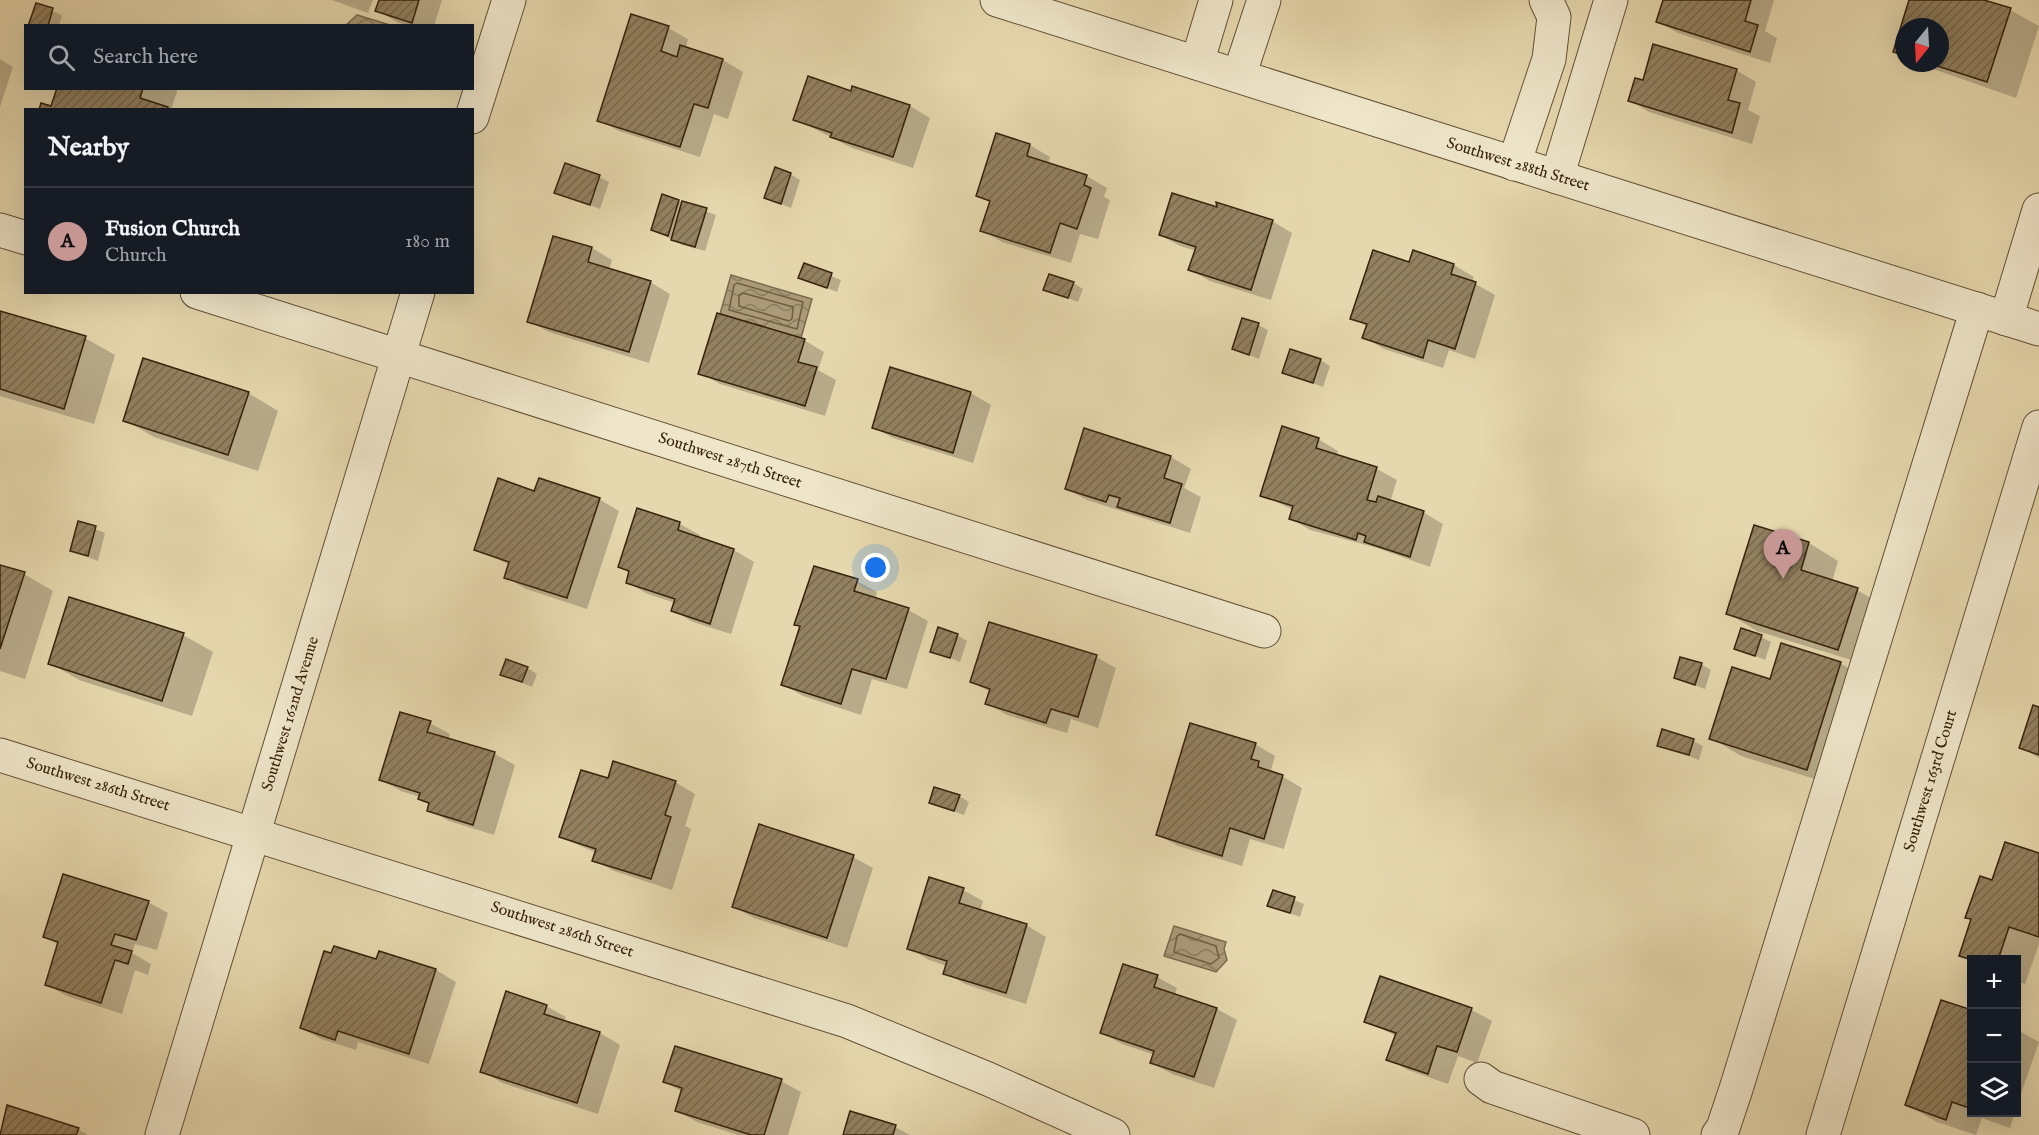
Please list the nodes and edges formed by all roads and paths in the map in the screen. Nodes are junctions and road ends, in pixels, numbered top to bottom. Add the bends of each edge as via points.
1 (509, 0) edge
2 (997, 0) edge
3 (1216, 0) edge
4 (1264, 0) edge
5 (1546, 0) edge
6 (1611, 0) edge
7 (1197, 63) junction
8 (1239, 76) junction
9 (474, 111) edge
10 (1514, 164) junction
11 (1557, 177) junction
12 (2039, 210) edge
13 (0, 230) edge
14 (24, 237) edge
15 (203, 294) edge
16 (417, 294) edge
17 (1992, 314) junction
18 (2039, 329) edge
19 (399, 356) junction
20 (2039, 427) edge
21 (1264, 631) dead end
22 (0, 755) edge
23 (255, 833) junction
24 (1481, 1079) dead end
25 (162, 1135) edge
26 (1113, 1135) edge
27 (1633, 1135) edge
28 (1718, 1135) edge
29 (1823, 1135) edge

1 - 9 street
2 - 7 street, Southwest 288th Street
3 - 7 street
4 - 8 street
5 - 10 street via 1554,18 1549,59
6 - 11 street
7 - 8 street, Southwest 288th Street
8 - 10 street, Southwest 288th Street
10 - 11 street, Southwest 288th Street
11 - 17 street, Southwest 288th Street
12 - 17 street
13 - 14 street
15 - 19 street, Southwest 287th Street
16 - 19 street, Southwest 162nd Avenue
17 - 18 street, Southwest 288th Street
17 - 28 street
19 - 21 street, Southwest 287th Street
19 - 23 street, Southwest 162nd Avenue
20 - 29 street, Southwest 163rd Court
22 - 23 street, Southwest 286th Street
23 - 25 street, Southwest 162nd Avenue
23 - 26 street, Southwest 286th Street via 847,1021
24 - 27 street via 1492,1087

